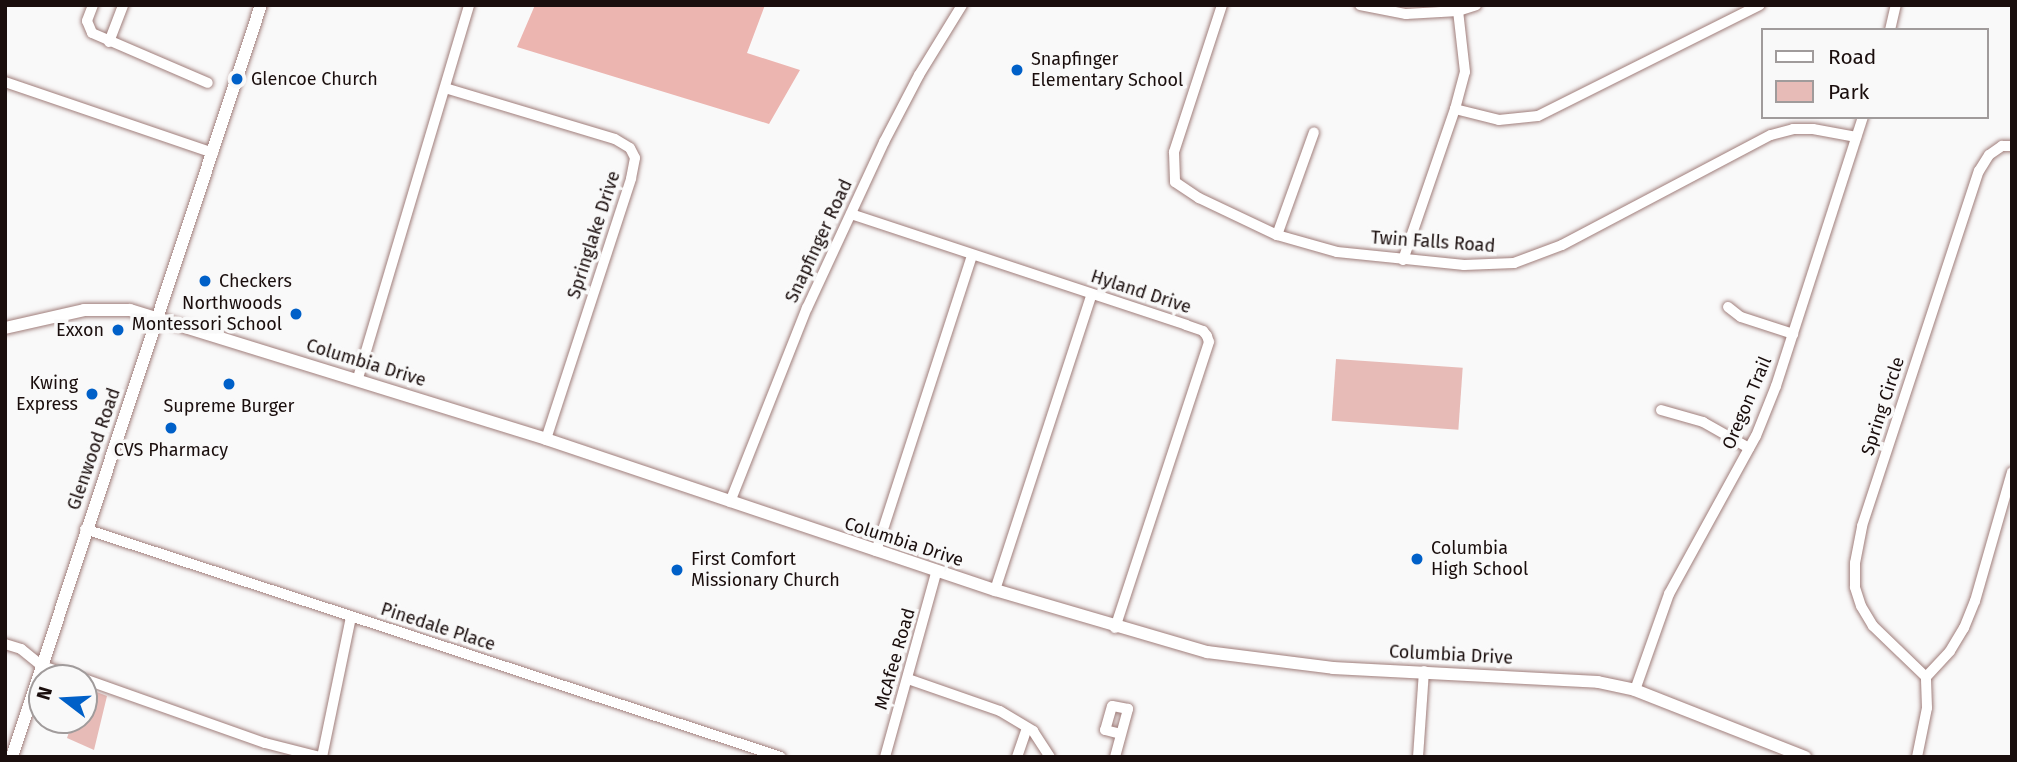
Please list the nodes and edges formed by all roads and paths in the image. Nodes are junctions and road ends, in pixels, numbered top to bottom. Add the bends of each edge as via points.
1 (93, 5) edge
2 (123, 5) edge
3 (261, 5) edge
4 (469, 5) edge
5 (961, 5) edge
6 (1222, 5) edge
7 (1360, 5) edge
8 (1475, 5) edge
9 (1760, 5) edge
10 (1896, 5) edge
11 (1458, 11) junction
12 (1890, 28) edge
13 (109, 42) junction
14 (5, 82) edge
15 (208, 83) dead end
16 (445, 88) junction
17 (1455, 109) junction
18 (1862, 119) edge
19 (1314, 132) dead end
20 (1856, 137) junction
21 (2012, 146) edge
22 (212, 153) junction
23 (850, 214) junction
24 (1277, 234) junction
25 (972, 254) junction
26 (1403, 260) junction
27 (1092, 294) junction
28 (1728, 307) dead end
29 (157, 318) junction
30 (5, 328) edge
31 (1793, 334) junction
32 (358, 378) junction
33 (1661, 410) dead end
34 (546, 439) junction
35 (1749, 448) junction
36 (2012, 472) edge
37 (730, 502) junction
38 (85, 529) junction
39 (876, 551) junction
40 (937, 570) junction
41 (995, 590) junction
42 (351, 617) junction
43 (1115, 628) junction
44 (5, 644) edge
45 (40, 664) edge
46 (43, 664) edge
47 (1424, 671) junction
48 (1926, 677) junction
49 (908, 679) junction
50 (98, 685) edge
51 (1635, 690) junction
52 (28, 708) edge
53 (1027, 728) junction
54 (1121, 734) dead end
55 (12, 757) edge
56 (321, 757) edge
57 (781, 757) edge
58 (885, 757) edge
59 (1017, 757) edge
60 (1050, 757) edge
61 (1115, 757) edge
62 (1418, 757) edge
63 (1805, 757) edge
64 (1917, 757) edge

1 - 13 street via 88,29
2 - 13 street
3 - 22 main road, Glenwood Road
4 - 16 street
5 - 23 street, Snapfinger Road via 919,75
6 - 24 street, Twin Falls Road via 1174,152 1175,182
7 - 11 street via 1406,14
8 - 11 street
9 - 17 street via 1538,116 1499,120
10 - 12 street
11 - 17 street via 1465,72
13 - 15 street
14 - 22 street
16 - 32 street
16 - 34 street, Springlake Drive via 615,139 630,148 635,158
17 - 26 street
18 - 20 street, Oregon Trail
19 - 24 street
20 - 26 street, Twin Falls Road via 1813,129 1771,135 1534,258 1492,265
20 - 31 street, Oregon Trail
21 - 48 street, Spring Circle via 2002,146 1989,155 1979,170 1866,513 1854,563 1854,587 1873,626
22 - 29 main road, Glenwood Road
23 - 25 street, Hyland Drive
23 - 37 street, Snapfinger Road via 807,308
24 - 26 street, Twin Falls Road via 1337,252
25 - 27 street, Hyland Drive
25 - 39 street
27 - 41 street
27 - 43 street, Hyland Drive via 1203,331 1209,342
28 - 31 street via 1741,317
29 - 30 main road, Columbia Drive via 130,310 84,310
29 - 32 main road, Columbia Drive
29 - 38 main road, Glenwood Road
31 - 35 street, Oregon Trail
32 - 34 main road, Columbia Drive
33 - 35 street via 1703,422
34 - 37 main road, Columbia Drive
35 - 51 street, Oregon Trail via 1669,594
36 - 48 street via 1964,628
37 - 39 main road, Columbia Drive
38 - 42 street, Pinedale Place
38 - 46 main road, Glenwood Road
39 - 40 main road, Columbia Drive
40 - 41 main road, Columbia Drive
40 - 49 street, McAfee Road
41 - 43 main road, Columbia Drive
42 - 56 street
42 - 57 street, Pinedale Place
43 - 47 main road, Columbia Drive via 1208,652 1274,662
44 - 45 street via 21,649
47 - 51 main road, Columbia Drive via 1534,676
47 - 62 street
48 - 64 street via 1927,708
49 - 53 street via 984,704
49 - 58 street, McAfee Road
50 - 56 street via 265,743
51 - 63 main road, Columbia Drive
52 - 55 main road, Glenwood Road
53 - 59 street
53 - 60 street
54 - 61 street

